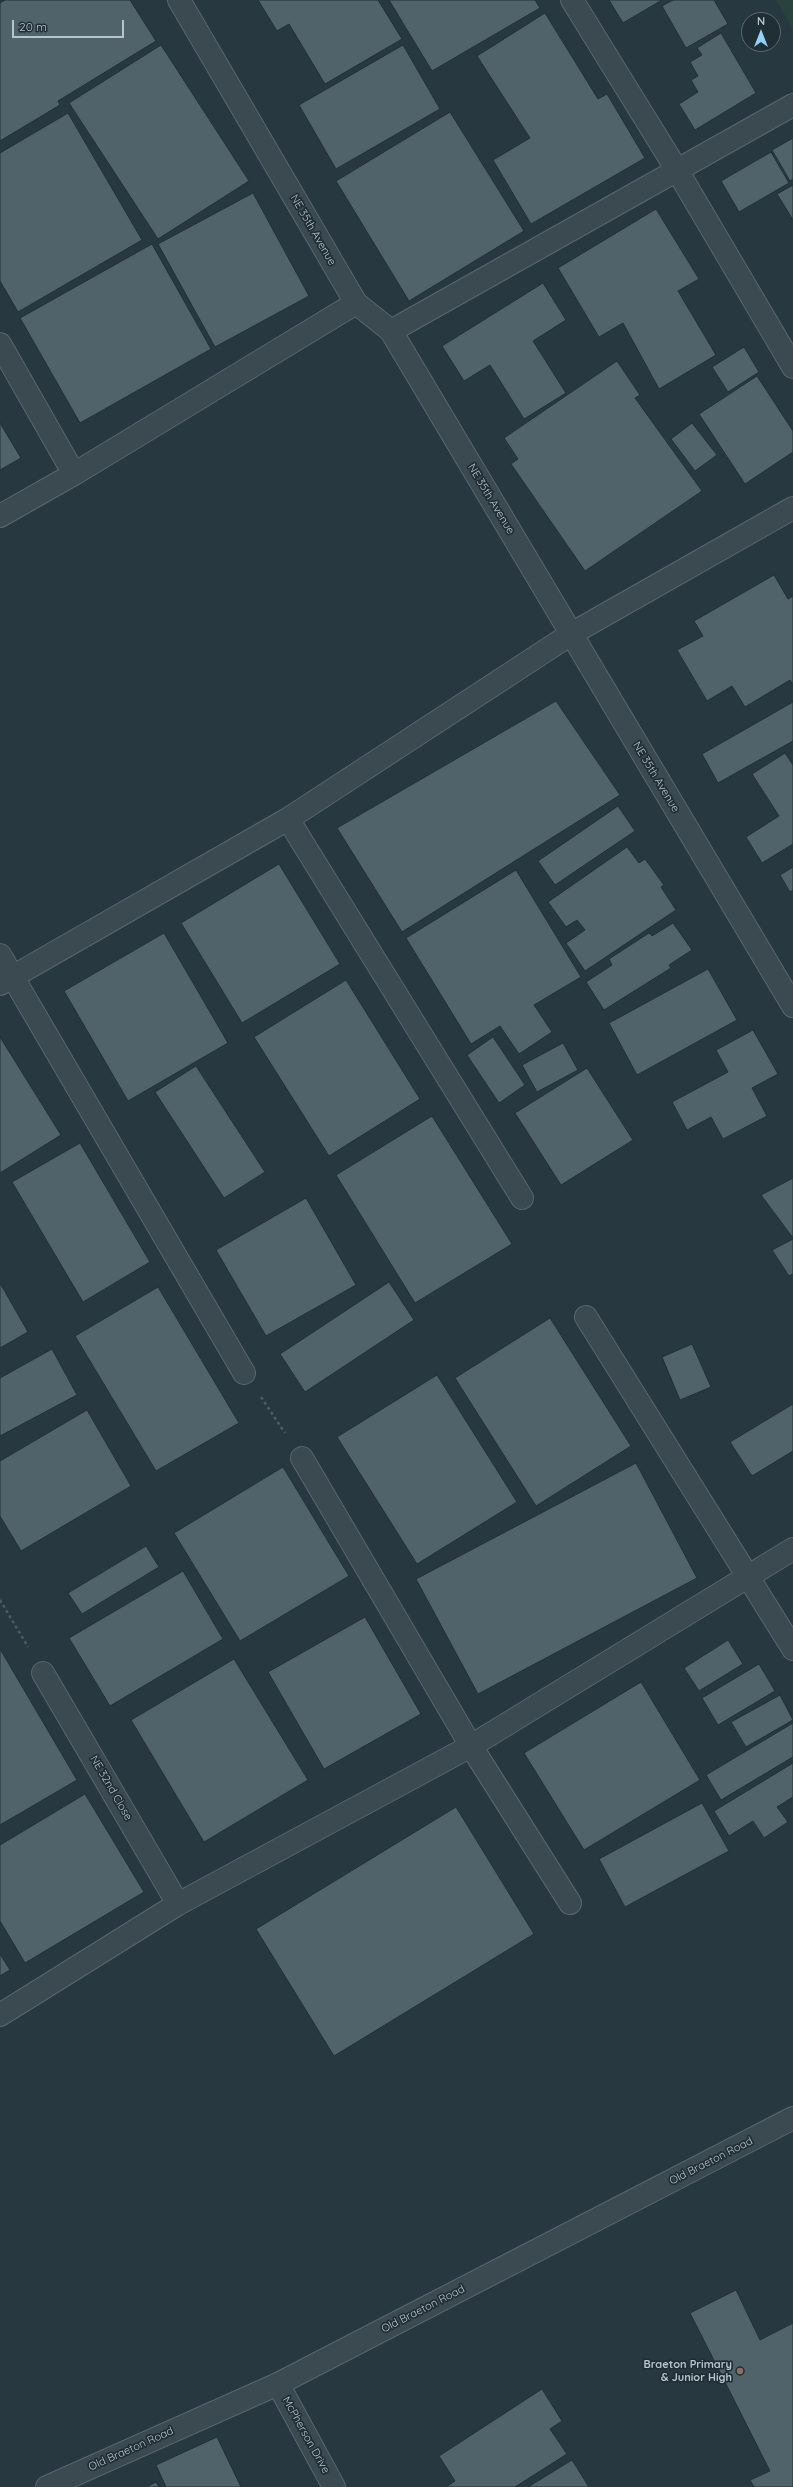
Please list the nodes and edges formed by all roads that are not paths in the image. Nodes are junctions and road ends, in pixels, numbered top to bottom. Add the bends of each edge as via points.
1 (179, 0) edge
2 (572, 0) edge
3 (793, 105) edge
4 (677, 170) junction
5 (356, 303) junction
6 (391, 331) junction
7 (0, 344) edge
8 (793, 367) edge
9 (74, 474) junction
10 (793, 508) edge
11 (0, 516) edge
12 (571, 634) junction
13 (288, 819) junction
14 (0, 955) edge
15 (6, 980) edge
16 (793, 1006) edge
17 (522, 1198) dead end
18 (586, 1317) dead end
19 (244, 1373) road end
20 (302, 1458) road end
21 (793, 1549) edge
22 (749, 1576) junction
23 (793, 1649) edge
24 (43, 1673) road end
25 (471, 1746) junction
26 (570, 1903) dead end
27 (178, 1904) junction
28 (0, 2015) edge
29 (793, 2118) edge
30 (278, 2384) junction
31 (47, 2487) edge
32 (334, 2487) edge

1 - 5 street, NE 35th Avenue
2 - 4 street
3 - 4 street
4 - 6 street
4 - 8 street
5 - 6 street, NE 35th Avenue
5 - 9 street
6 - 12 street, NE 35th Avenue
7 - 9 street
9 - 11 street
10 - 12 street
12 - 13 street
12 - 16 street, NE 35th Avenue
13 - 15 street
13 - 17 street
14 - 15 street
15 - 19 street
18 - 22 street
20 - 25 street
21 - 22 street
22 - 23 street
22 - 25 street
24 - 27 street, NE 32nd Close
25 - 26 street
25 - 27 street
27 - 28 street
29 - 30 street, Old Braeton Road
30 - 31 street, Old Braeton Road
30 - 32 street, McPherson Drive

